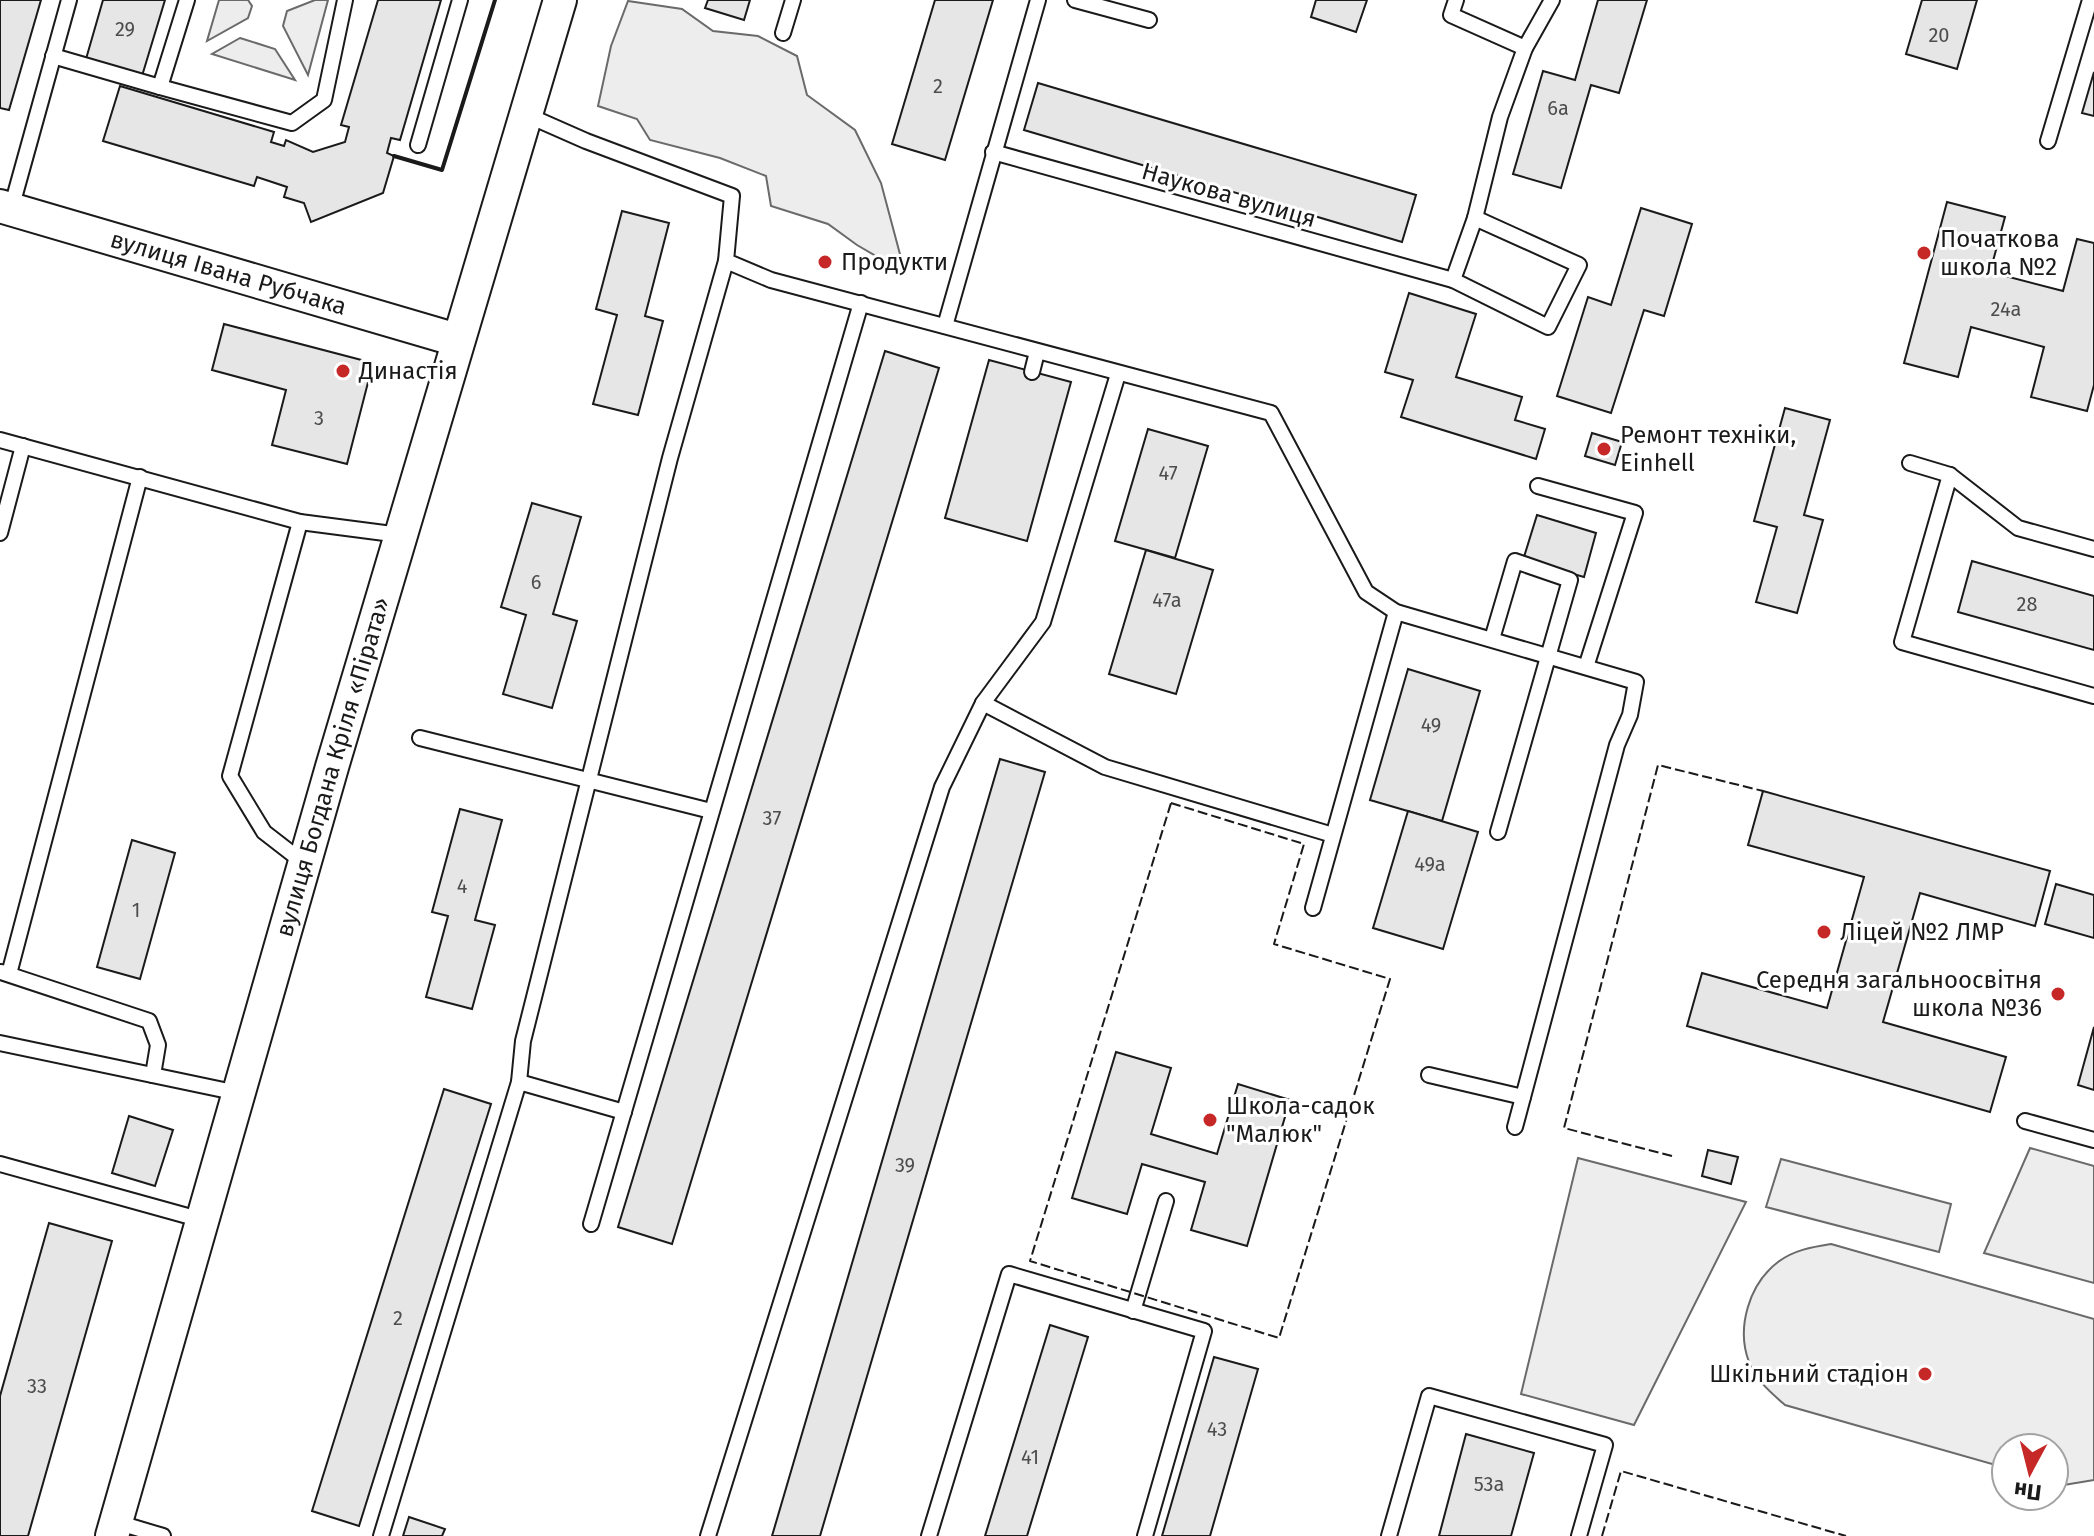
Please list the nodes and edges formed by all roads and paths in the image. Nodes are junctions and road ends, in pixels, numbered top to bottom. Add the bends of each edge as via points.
1 (69, 0) edge
2 (187, 0) edge
3 (345, 0) edge
4 (460, 0) edge
5 (560, 0) edge
6 (793, 0) edge
7 (1038, 0) edge
8 (1075, 0) edge
9 (1456, 0) edge
10 (1552, 0) edge
11 (2090, 0) edge
12 (1149, 20) dead end
13 (783, 33) dead end
14 (1525, 48) junction
15 (53, 56) junction
16 (160, 87) junction
17 (527, 115) junction
18 (2048, 141) dead end
19 (418, 145) dead end
20 (993, 152) junction
21 (5, 208) edge
22 (1475, 218) junction
23 (726, 261) junction
24 (1453, 280) junction
25 (861, 303) junction
26 (945, 326) junction
27 (457, 340) junction
28 (1037, 352) junction
29 (1032, 372) dead end
30 (1118, 374) junction
31 (0, 440) edge
32 (23, 446) junction
33 (1910, 463) dead end
34 (1950, 475) junction
35 (140, 477) junction
36 (1538, 486) dead end
37 (300, 522) junction
38 (0, 533) edge
39 (400, 535) junction
40 (2094, 549) edge
41 (1396, 612) junction
42 (1492, 639) junction
43 (1549, 656) junction
44 (1586, 667) junction
45 (2094, 696) edge
46 (983, 703) junction
47 (420, 738) dead end
48 (589, 780) junction
49 (711, 811) junction
50 (1498, 832) dead end
51 (1333, 835) junction
52 (305, 864) junction
53 (1313, 908) dead end
54 (4, 973) edge
55 (0, 1043) edge
56 (153, 1075) junction
57 (1429, 1075) dead end
58 (519, 1082) junction
59 (238, 1093) junction
60 (1523, 1097) junction
61 (624, 1112) junction
62 (2025, 1121) dead end
63 (1515, 1127) dead end
64 (2094, 1140) edge
65 (0, 1164) edge
66 (1166, 1201) dead end
67 (203, 1220) junction
68 (591, 1224) dead end
69 (1133, 1311) junction
70 (114, 1529) edge
71 (163, 1536) edge
72 (381, 1536) edge
73 (708, 1536) edge
74 (929, 1536) edge
75 (1145, 1536) edge
76 (1389, 1536) edge
77 (1579, 1536) edge

1 - 15 lane
2 - 16 lane
3 - 16 lane via 324,100 292,123
4 - 19 lane
5 - 17 street, вулиця Богдана Кріля «Пірата»
6 - 13 lane
7 - 20 lane
8 - 12 lane
9 - 14 lane via 1451,15
10 - 14 lane
11 - 18 lane
14 - 22 lane via 1500,117
15 - 16 lane
15 - 21 lane
17 - 23 lane via 732,196
17 - 27 street, вулиця Богдана Кріля «Пірата»
20 - 24 lane, Наукова вулиця
20 - 26 lane
21 - 27 street, вулиця Івана Рубчака
22 - 24 lane
22 - 24 lane, Наукова вулиця via 1579,265 1548,327
23 - 25 lane via 771,280
23 - 48 lane
25 - 26 lane
25 - 49 lane
26 - 28 lane
27 - 39 street, вулиця Богдана Кріля «Пірата»
28 - 29 lane
28 - 30 lane
30 - 41 lane via 1271,413 1366,592
30 - 46 lane via 1043,622
31 - 32 lane
32 - 35 lane
32 - 38 lane
33 - 34 lane
34 - 40 lane via 2018,528
34 - 45 lane via 1902,642
35 - 37 lane
35 - 54 lane
36 - 44 lane via 1635,513
37 - 39 lane
37 - 52 lane via 230,776 264,832
39 - 52 street, вулиця Богдана Кріля «Пірата»
41 - 42 lane
41 - 51 lane
42 - 43 lane
42 - 43 lane via 1515,561 1570,580
43 - 44 lane
43 - 50 lane
44 - 60 lane via 1636,682
46 - 51 lane via 1105,767
46 - 73 lane via 942,787
47 - 48 lane
48 - 49 lane
48 - 58 lane via 523,1041
49 - 61 lane
51 - 53 lane
52 - 59 street, вулиця Богдана Кріля «Пірата»
54 - 56 lane via 149,1021 158,1045
55 - 56 lane
56 - 59 lane
57 - 60 lane
58 - 61 lane
58 - 72 lane
59 - 67 street, вулиця Богдана Кріля «Пірата»
60 - 63 lane
61 - 68 lane
62 - 64 lane
65 - 67 lane
66 - 69 lane
67 - 70 street, вулиця Богдана Кріля «Пірата»
69 - 74 lane via 1009,1274
69 - 75 lane via 1204,1331
70 - 71 lane
76 - 77 lane via 1429,1396 1605,1445

